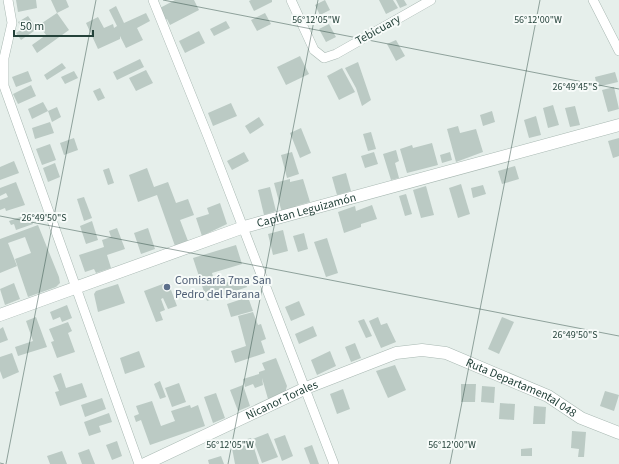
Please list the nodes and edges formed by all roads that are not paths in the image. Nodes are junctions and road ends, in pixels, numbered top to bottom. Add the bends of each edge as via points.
1 (8, 0) edge
2 (154, 0) edge
3 (290, 0) edge
4 (431, 0) edge
5 (593, 0) edge
6 (619, 51) edge
7 (619, 125) edge
8 (244, 227) junction
9 (77, 287) junction
10 (0, 315) edge
11 (422, 350) joint
12 (306, 388) junction
13 (619, 433) edge
14 (139, 464) edge
15 (146, 464) edge
16 (334, 464) edge

1 - 9 street via 12,23 4,58 4,86
2 - 8 street
3 - 4 street, Tebicuary via 314,50 324,58 336,54
5 - 6 street
7 - 8 street, Capitan Leguizamón
8 - 9 street, Capitan Leguizamón
8 - 12 street
9 - 10 street, Capitan Leguizamón
9 - 14 street
11 - 12 street, Nicanor Torales via 396,353
11 - 13 street, Ruta Departamental 048 via 446,353 548,396 580,418
12 - 15 street, Nicanor Torales
12 - 16 street

